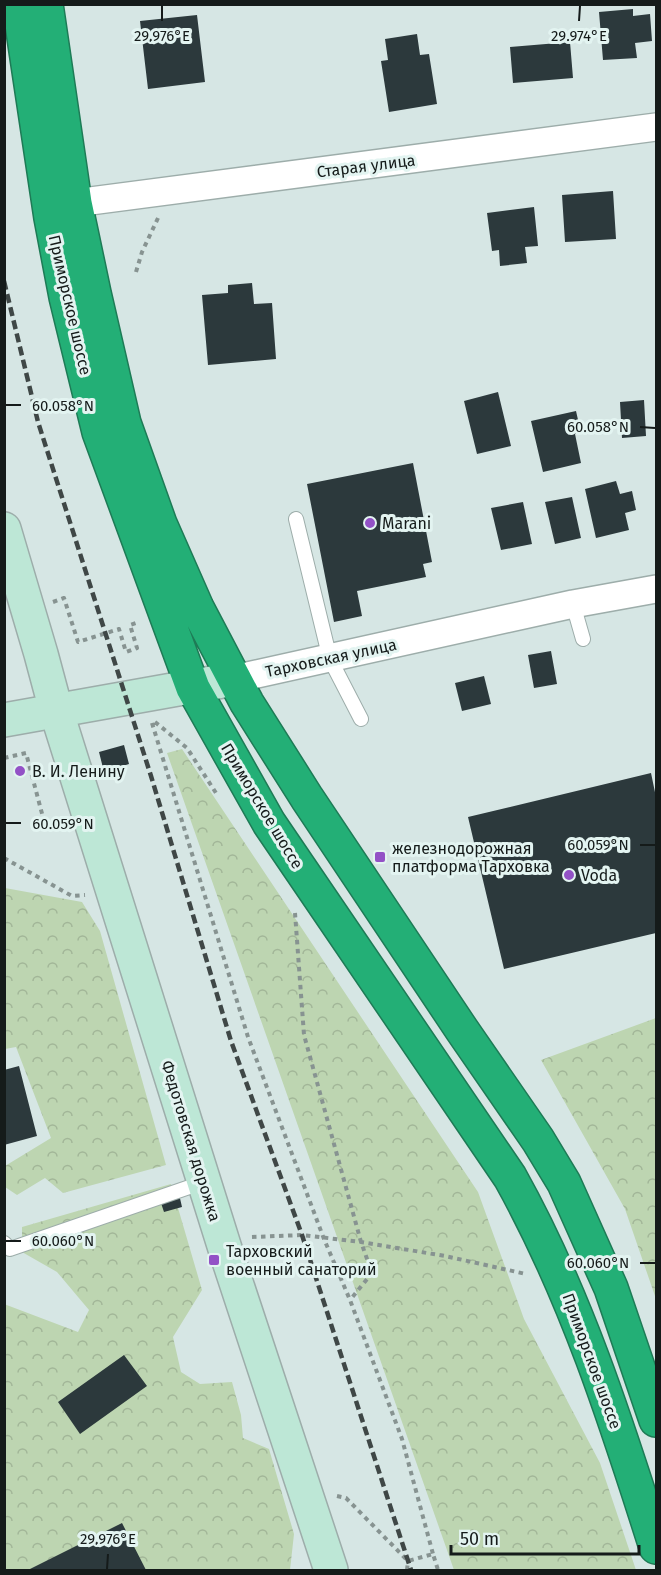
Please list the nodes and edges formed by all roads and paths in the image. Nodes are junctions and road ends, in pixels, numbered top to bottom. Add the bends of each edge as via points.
1 (19, 4) edge
2 (46, 4) edge
3 (657, 128) edge
4 (177, 190) junction
5 (75, 203) junction
6 (136, 272) dead end
7 (296, 519) dead end
8 (4, 529) edge
9 (657, 589) edge
10 (573, 604) junction
11 (55, 613) dead end
12 (141, 621) dead end
13 (583, 639) dead end
14 (330, 659) junction
15 (234, 680) junction
16 (193, 688) junction
17 (56, 710) junction
18 (361, 719) dead end
19 (4, 720) edge
20 (4, 758) edge
21 (220, 798) dead end
22 (45, 825) dead end
23 (4, 858) edge
24 (95, 894) dead end
25 (294, 907) dead end
26 (204, 1182) junction
27 (222, 1238) junction
28 (324, 1239) junction
29 (4, 1242) edge
30 (361, 1242) junction
31 (526, 1274) dead end
32 (350, 1300) junction
33 (657, 1420) edge
34 (304, 1487) junction
35 (657, 1547) edge
36 (433, 1554) junction
37 (408, 1561) junction
38 (331, 1570) edge
39 (407, 1570) edge
40 (438, 1570) edge

1 - 16 highway, Приморское шоссе via 53,229 99,432
2 - 5 highway, Приморское шоссе
3 - 4 street, Старая улица
4 - 5 street, Старая улица
4 - 6 path via 153,224
5 - 15 highway, Приморское шоссе via 124,423 160,524
7 - 14 lane
8 - 17 street, Федотовская дорожка
9 - 10 street, Тарховская улица
10 - 13 lane
10 - 14 street, Тарховская улица
11 - 12 path via 52,603 64,598 78,642 119,629 126,652 137,648 130,625
14 - 15 street, Тарховская улица
14 - 18 lane
15 - 16 street, Тарховская улица
15 - 33 highway, Приморское шоссе via 307,798 564,1183 610,1288
16 - 17 street, Тарховская улица
16 - 35 highway, Приморское шоссе via 269,823 498,1159 529,1211 564,1283
17 - 19 street, Тарховская улица
17 - 26 street, Федотовская дорожка
20 - 22 path via 26,753
21 - 28 path via 187,748 150,718 248,1037
23 - 24 path via 72,896
25 - 30 path via 304,1035
26 - 27 street, Федотовская дорожка
26 - 29 lane via 10,1249
27 - 28 path via 302,1235
27 - 34 street, Федотовская дорожка
28 - 30 path
28 - 32 path
30 - 31 path
30 - 32 path via 372,1273
32 - 36 path via 402,1439
34 - 37 path via 346,1498
34 - 38 street, Федотовская дорожка
36 - 37 path
36 - 40 path
37 - 39 path

